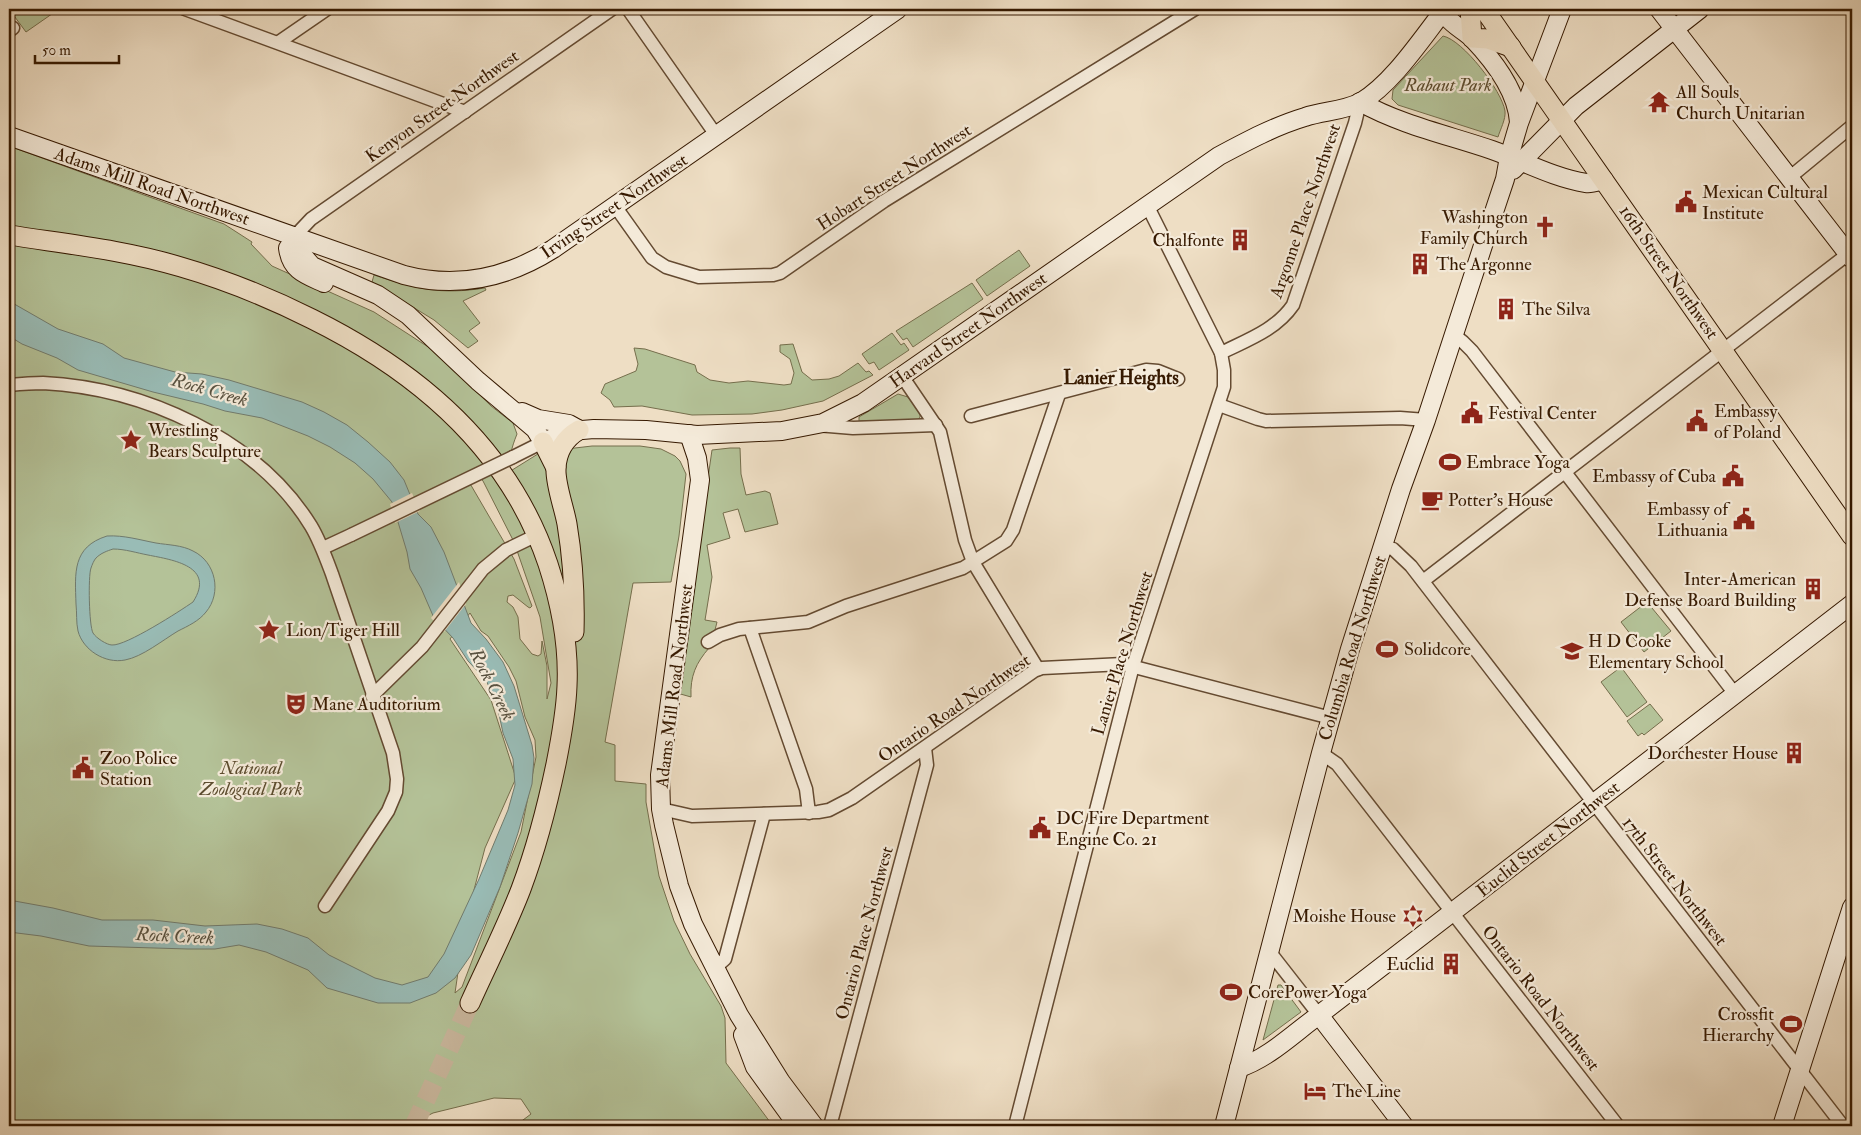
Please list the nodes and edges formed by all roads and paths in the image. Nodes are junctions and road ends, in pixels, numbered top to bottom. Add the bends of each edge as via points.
1 (185, 9) edge
2 (327, 9) edge
3 (612, 9) edge
4 (628, 9) edge
5 (898, 9) edge
6 (1195, 9) edge
7 (1470, 9) edge
8 (1484, 9) edge
9 (1562, 9) edge
10 (1658, 9) edge
11 (1700, 9) edge
12 (1443, 10) edge
13 (1674, 30) junction
14 (1472, 38) junction
15 (279, 42) junction
16 (1511, 47) junction
17 (1536, 82) junction
18 (1360, 102) junction
19 (465, 112) junction
20 (1562, 120) junction
21 (1519, 123) junction
22 (1852, 126) edge
23 (716, 135) junction
24 (9, 136) edge
25 (1515, 160) junction
26 (1789, 178) junction
27 (1604, 180) junction
28 (1147, 205) junction
29 (615, 206) junction
30 (9, 235) edge
31 (295, 236) junction
32 (1851, 255) edge
33 (1454, 335) junction
34 (1722, 350) junction
35 (1221, 352) junction
36 (902, 376) junction
37 (1178, 378) dead end
38 (9, 385) edge
39 (1058, 394) junction
40 (500, 400) junction
41 (1218, 405) junction
42 (971, 416) dead end
43 (1426, 420) junction
44 (816, 425) junction
45 (936, 425) junction
46 (579, 430) junction
47 (690, 434) junction
48 (543, 442) junction
49 (556, 468) junction
50 (1565, 472) junction
51 (537, 535) junction
52 (1852, 536) edge
53 (1382, 547) junction
54 (323, 548) junction
55 (973, 562) junction
56 (1423, 581) junction
57 (1852, 604) edge
58 (750, 628) junction
59 (708, 642) dead end
60 (1133, 666) junction
61 (1038, 669) junction
62 (567, 688) junction
63 (1735, 694) junction
64 (372, 696) junction
65 (1331, 718) junction
66 (925, 748) junction
67 (1321, 754) junction
68 (1594, 803) junction
69 (661, 809) junction
70 (809, 812) junction
71 (764, 814) junction
72 (325, 906) dead end
73 (1852, 907) edge
74 (1452, 912) junction
75 (1269, 952) junction
76 (715, 968) junction
77 (470, 1003) tunnel mouth
78 (1319, 1015) junction
79 (757, 1053) junction
80 (1239, 1068) junction
81 (1800, 1070) junction
82 (798, 1126) edge
83 (814, 1126) edge
84 (830, 1126) edge
85 (1015, 1126) edge
86 (1224, 1126) edge
87 (1404, 1126) edge
88 (1618, 1126) edge
89 (1782, 1126) edge
90 (1843, 1126) edge

1 - 15 street
2 - 15 street
3 - 19 street, Kenyon Street Northwest
4 - 23 street
5 - 23 street, Irving Street Northwest
6 - 29 street, Hobart Street Northwest via 884,201 780,273 699,277 666,267 652,258
7 - 14 main road
8 - 16 main road, 16th Street Northwest
9 - 17 street
10 - 13 street
11 - 13 street
12 - 14 street via 1448,19
12 - 18 street, Harvard Street Northwest via 1400,66
13 - 20 street
13 - 26 street
14 - 16 main road via 1488,39
14 - 21 street via 1508,86
15 - 19 street
16 - 17 main road, 16th Street Northwest
17 - 20 main road, 16th Street Northwest
17 - 21 street
18 - 25 street via 1380,113
18 - 28 street, Harvard Street Northwest via 1306,116 1253,137
18 - 35 street, Argonne Place Northwest via 1293,304 1285,316 1271,327
19 - 31 street, Kenyon Street Northwest via 311,219
20 - 25 street
20 - 27 main road, 16th Street Northwest
21 - 25 street
22 - 26 street
23 - 29 street, Irving Street Northwest
24 - 31 street, Adams Mill Road Northwest
25 - 27 street via 1588,184
25 - 33 street, Columbia Road Northwest via 1505,177
26 - 32 street
27 - 34 main road, 16th Street Northwest
28 - 35 street, Lanier Place Northwest
28 - 36 street, Harvard Street Northwest
29 - 31 street, Irving Street Northwest via 533,261 499,275 470,280 434,281 412,277
30 - 51 main road via 103,249 186,268 262,296 351,339 415,382 463,424 506,478
31 - 40 street via 299,251 312,266 378,295 408,315
32 - 34 street
33 - 43 street, Columbia Road Northwest
33 - 50 street via 1472,351
34 - 50 street
34 - 52 main road, 16th Street Northwest
35 - 41 street, Lanier Place Northwest via 1224,382
36 - 44 street, Harvard Street Northwest via 863,403
36 - 45 street
37 - 39 street via 1146,370
38 - 54 street via 41,383 81,387 147,403 196,423 270,475 300,509
39 - 42 street
39 - 55 street via 1009,538
40 - 46 street via 538,419 569,424
40 - 48 street via 535,429
41 - 43 street via 1266,421
41 - 60 street, Lanier Place Northwest
43 - 53 street, Columbia Road Northwest
44 - 45 street via 853,428
44 - 47 street, Harvard Street Northwest via 782,431
45 - 55 street via 942,437
46 - 47 street, Harvard Street Northwest
46 - 48 street, Harvard Street Northwest via 562,433
46 - 49 main road via 564,442
47 - 69 street, Adams Mill Road Northwest via 698,458 700,480 660,775
48 - 49 main road
48 - 54 street, bridge
49 - 62 main road via 568,527 574,581 574,642
50 - 56 street
50 - 63 street
51 - 62 main road via 562,612
51 - 64 street via 506,550 483,569 422,647
53 - 56 street, 17th Street Northwest via 1393,549 1402,556
53 - 65 street, Columbia Road Northwest
54 - 64 street
55 - 58 street via 808,622
55 - 61 street
56 - 68 street, 17th Street Northwest
57 - 63 street, Euclid Street Northwest
58 - 59 street via 730,631
58 - 70 street via 806,789
60 - 61 street, Ontario Road Northwest via 1114,663
60 - 65 street, Ontario Road Northwest
60 - 85 street, Lanier Place Northwest
61 - 66 street, Ontario Road Northwest
62 - 77 main road via 551,788 530,863
63 - 68 street, Euclid Street Northwest
64 - 72 street via 393,753 396,792 388,811
65 - 67 street, Columbia Road Northwest
66 - 70 street, Ontario Road Northwest via 842,803 829,810
66 - 84 street, Ontario Place Northwest via 927,765
67 - 74 street, Ontario Road Northwest via 1337,764
67 - 75 street, Columbia Road Northwest
68 - 74 street, Euclid Street Northwest
68 - 81 street, 17th Street Northwest
69 - 71 street, Ontario Road Northwest via 692,816
69 - 76 street, Adams Mill Road Northwest via 684,899
70 - 71 street, Ontario Road Northwest
71 - 76 street via 725,960
73 - 81 street
74 - 78 street, Euclid Street Northwest
74 - 88 street, Ontario Road Northwest
75 - 78 street
75 - 80 street, Columbia Road Northwest
76 - 79 street, Adams Mill Road Northwest via 739,1015 739,1023
78 - 80 street, Euclid Street Northwest via 1264,1055
78 - 87 street
79 - 82 street, Adams Mill Road Northwest via 755,1067
79 - 83 street, Adams Mill Road Northwest
80 - 86 street, Columbia Road Northwest
81 - 89 street
81 - 90 street, 17th Street Northwest

